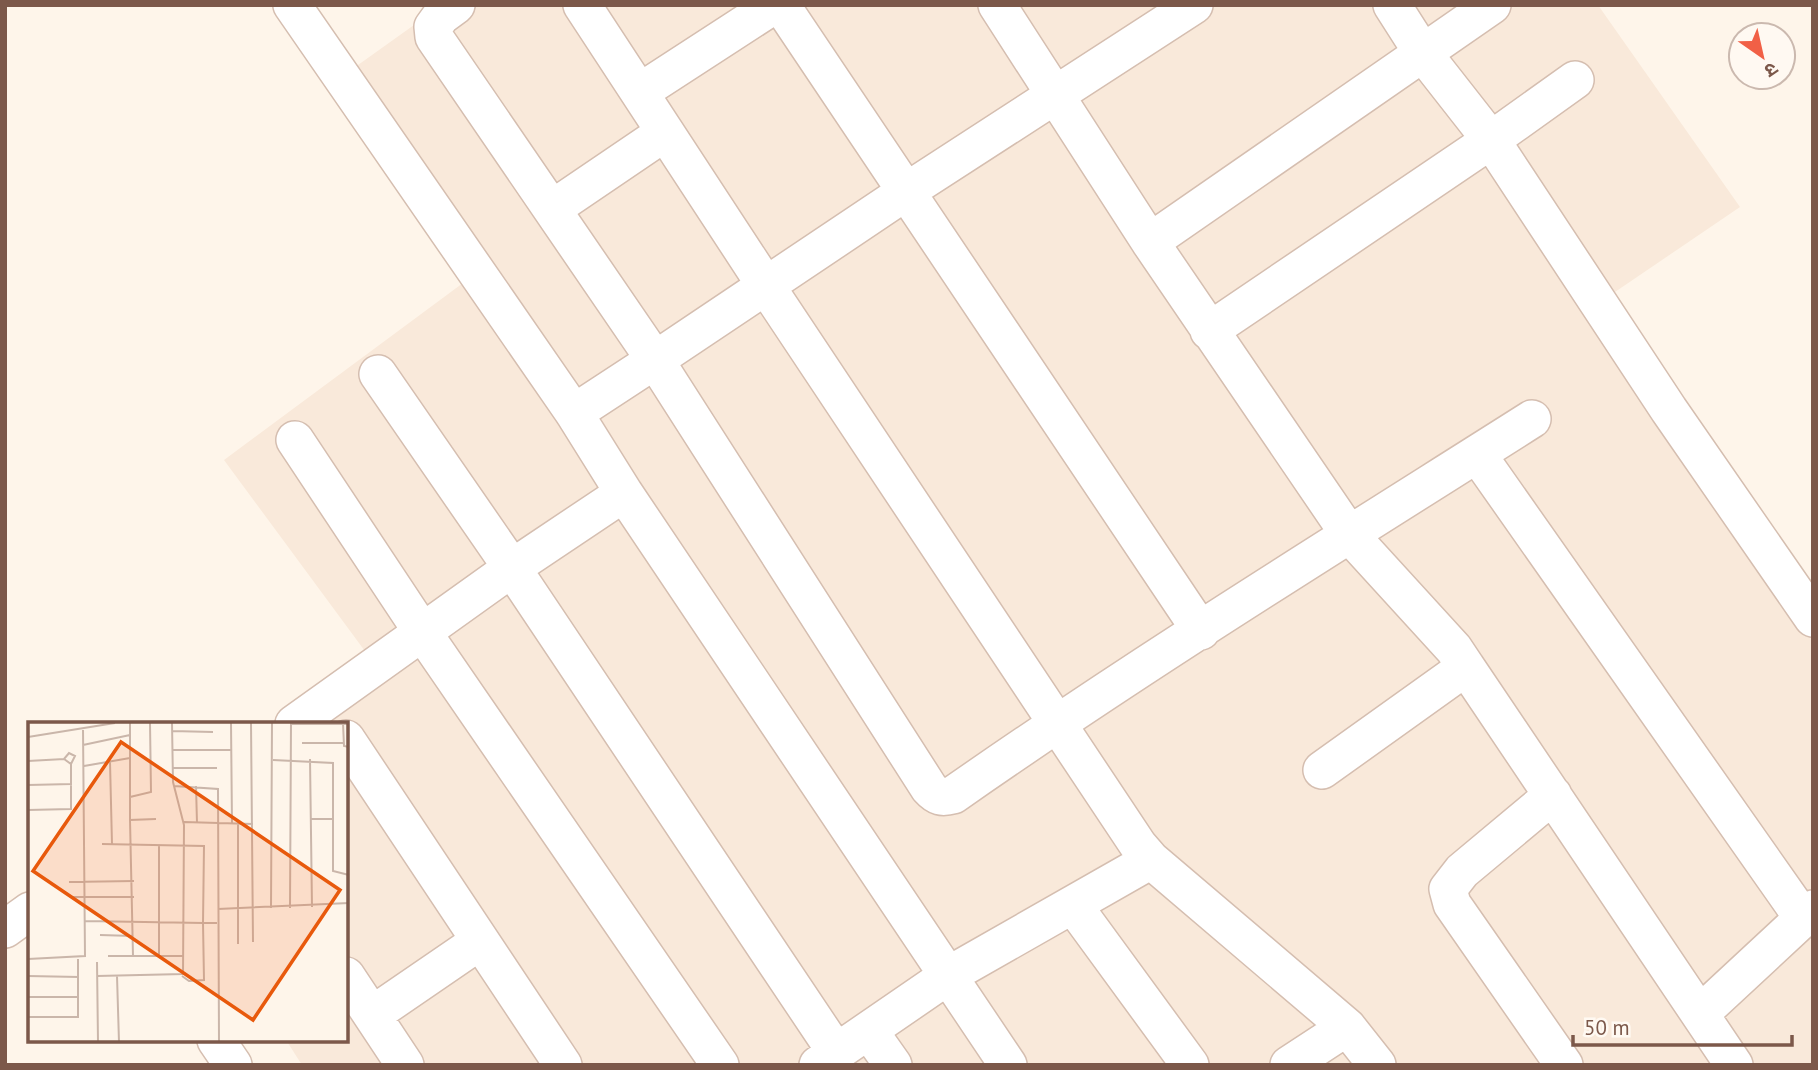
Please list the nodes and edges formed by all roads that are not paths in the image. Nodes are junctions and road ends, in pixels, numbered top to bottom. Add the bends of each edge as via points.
1 (292, 5) edge
2 (456, 5) edge
3 (582, 5) edge
4 (774, 5) edge
5 (780, 5) edge
6 (1194, 5) edge
7 (1392, 5) edge
8 (1492, 5) edge
9 (1008, 9) edge
10 (1422, 52) junction
11 (1575, 80) dead end
12 (640, 92) junction
13 (1055, 96) junction
14 (664, 132) junction
15 (1491, 140) junction
16 (907, 191) junction
17 (552, 209) junction
18 (1150, 243) junction
19 (766, 286) junction
20 (1209, 331) junction
21 (655, 360) junction
22 (377, 374) dead end
23 (574, 413) junction
24 (1532, 419) dead end
25 (295, 440) dead end
26 (1477, 454) junction
27 (624, 493) junction
28 (1349, 534) junction
29 (512, 568) junction
30 (1813, 618) edge
31 (1201, 631) junction
32 (423, 633) junction
33 (1466, 667) junction
34 (318, 717) edge
35 (1056, 723) junction
36 (348, 742) edge
37 (1322, 770) dead end
38 (1553, 795) junction
39 (1151, 860) junction
40 (1073, 905) junction
41 (28, 912) edge
42 (1808, 913) edge
43 (5, 929) edge
44 (480, 941) junction
45 (949, 975) junction
46 (348, 979) edge
47 (1701, 1013) junction
48 (372, 1015) junction
49 (1347, 1027) junction
50 (869, 1031) junction
51 (217, 1042) edge
52 (827, 1058) edge
53 (233, 1065) edge
54 (405, 1065) edge
55 (563, 1065) edge
56 (720, 1065) edge
57 (893, 1065) edge
58 (1008, 1065) edge
59 (1190, 1065) edge
60 (1289, 1065) edge
61 (1377, 1065) edge
62 (1564, 1065) edge
63 (1734, 1065) edge

1 - 23 street
2 - 17 street via 433,27 434,37
3 - 12 street
4 - 12 street
5 - 16 street
6 - 13 street
7 - 10 street
8 - 10 street
9 - 13 street
10 - 15 street
10 - 18 street
11 - 15 street
12 - 14 street
13 - 16 street
13 - 18 street
14 - 17 street
14 - 19 street
15 - 20 street
15 - 30 street
16 - 19 street
16 - 31 street
17 - 21 street
18 - 20 street
19 - 21 street
19 - 35 street
20 - 28 street
21 - 23 street
21 - 35 street via 936,796 953,795
22 - 29 street
23 - 27 street
24 - 26 street
25 - 32 street
26 - 28 street
26 - 42 street
27 - 29 street
27 - 45 street
28 - 31 street
28 - 33 street
29 - 32 street
29 - 52 street
31 - 35 street
32 - 34 street
32 - 56 street
33 - 37 street
33 - 38 street
35 - 39 street
36 - 44 street
38 - 47 street
38 - 62 street via 1462,871 1448,890 1452,904
39 - 40 street
39 - 49 street
40 - 45 street
40 - 59 street
41 - 43 street
42 - 47 street
44 - 48 street
44 - 55 street
45 - 50 street
45 - 58 street
46 - 48 street
47 - 63 street
48 - 54 street
49 - 60 street
49 - 61 street
50 - 52 street
50 - 57 street
51 - 53 street

